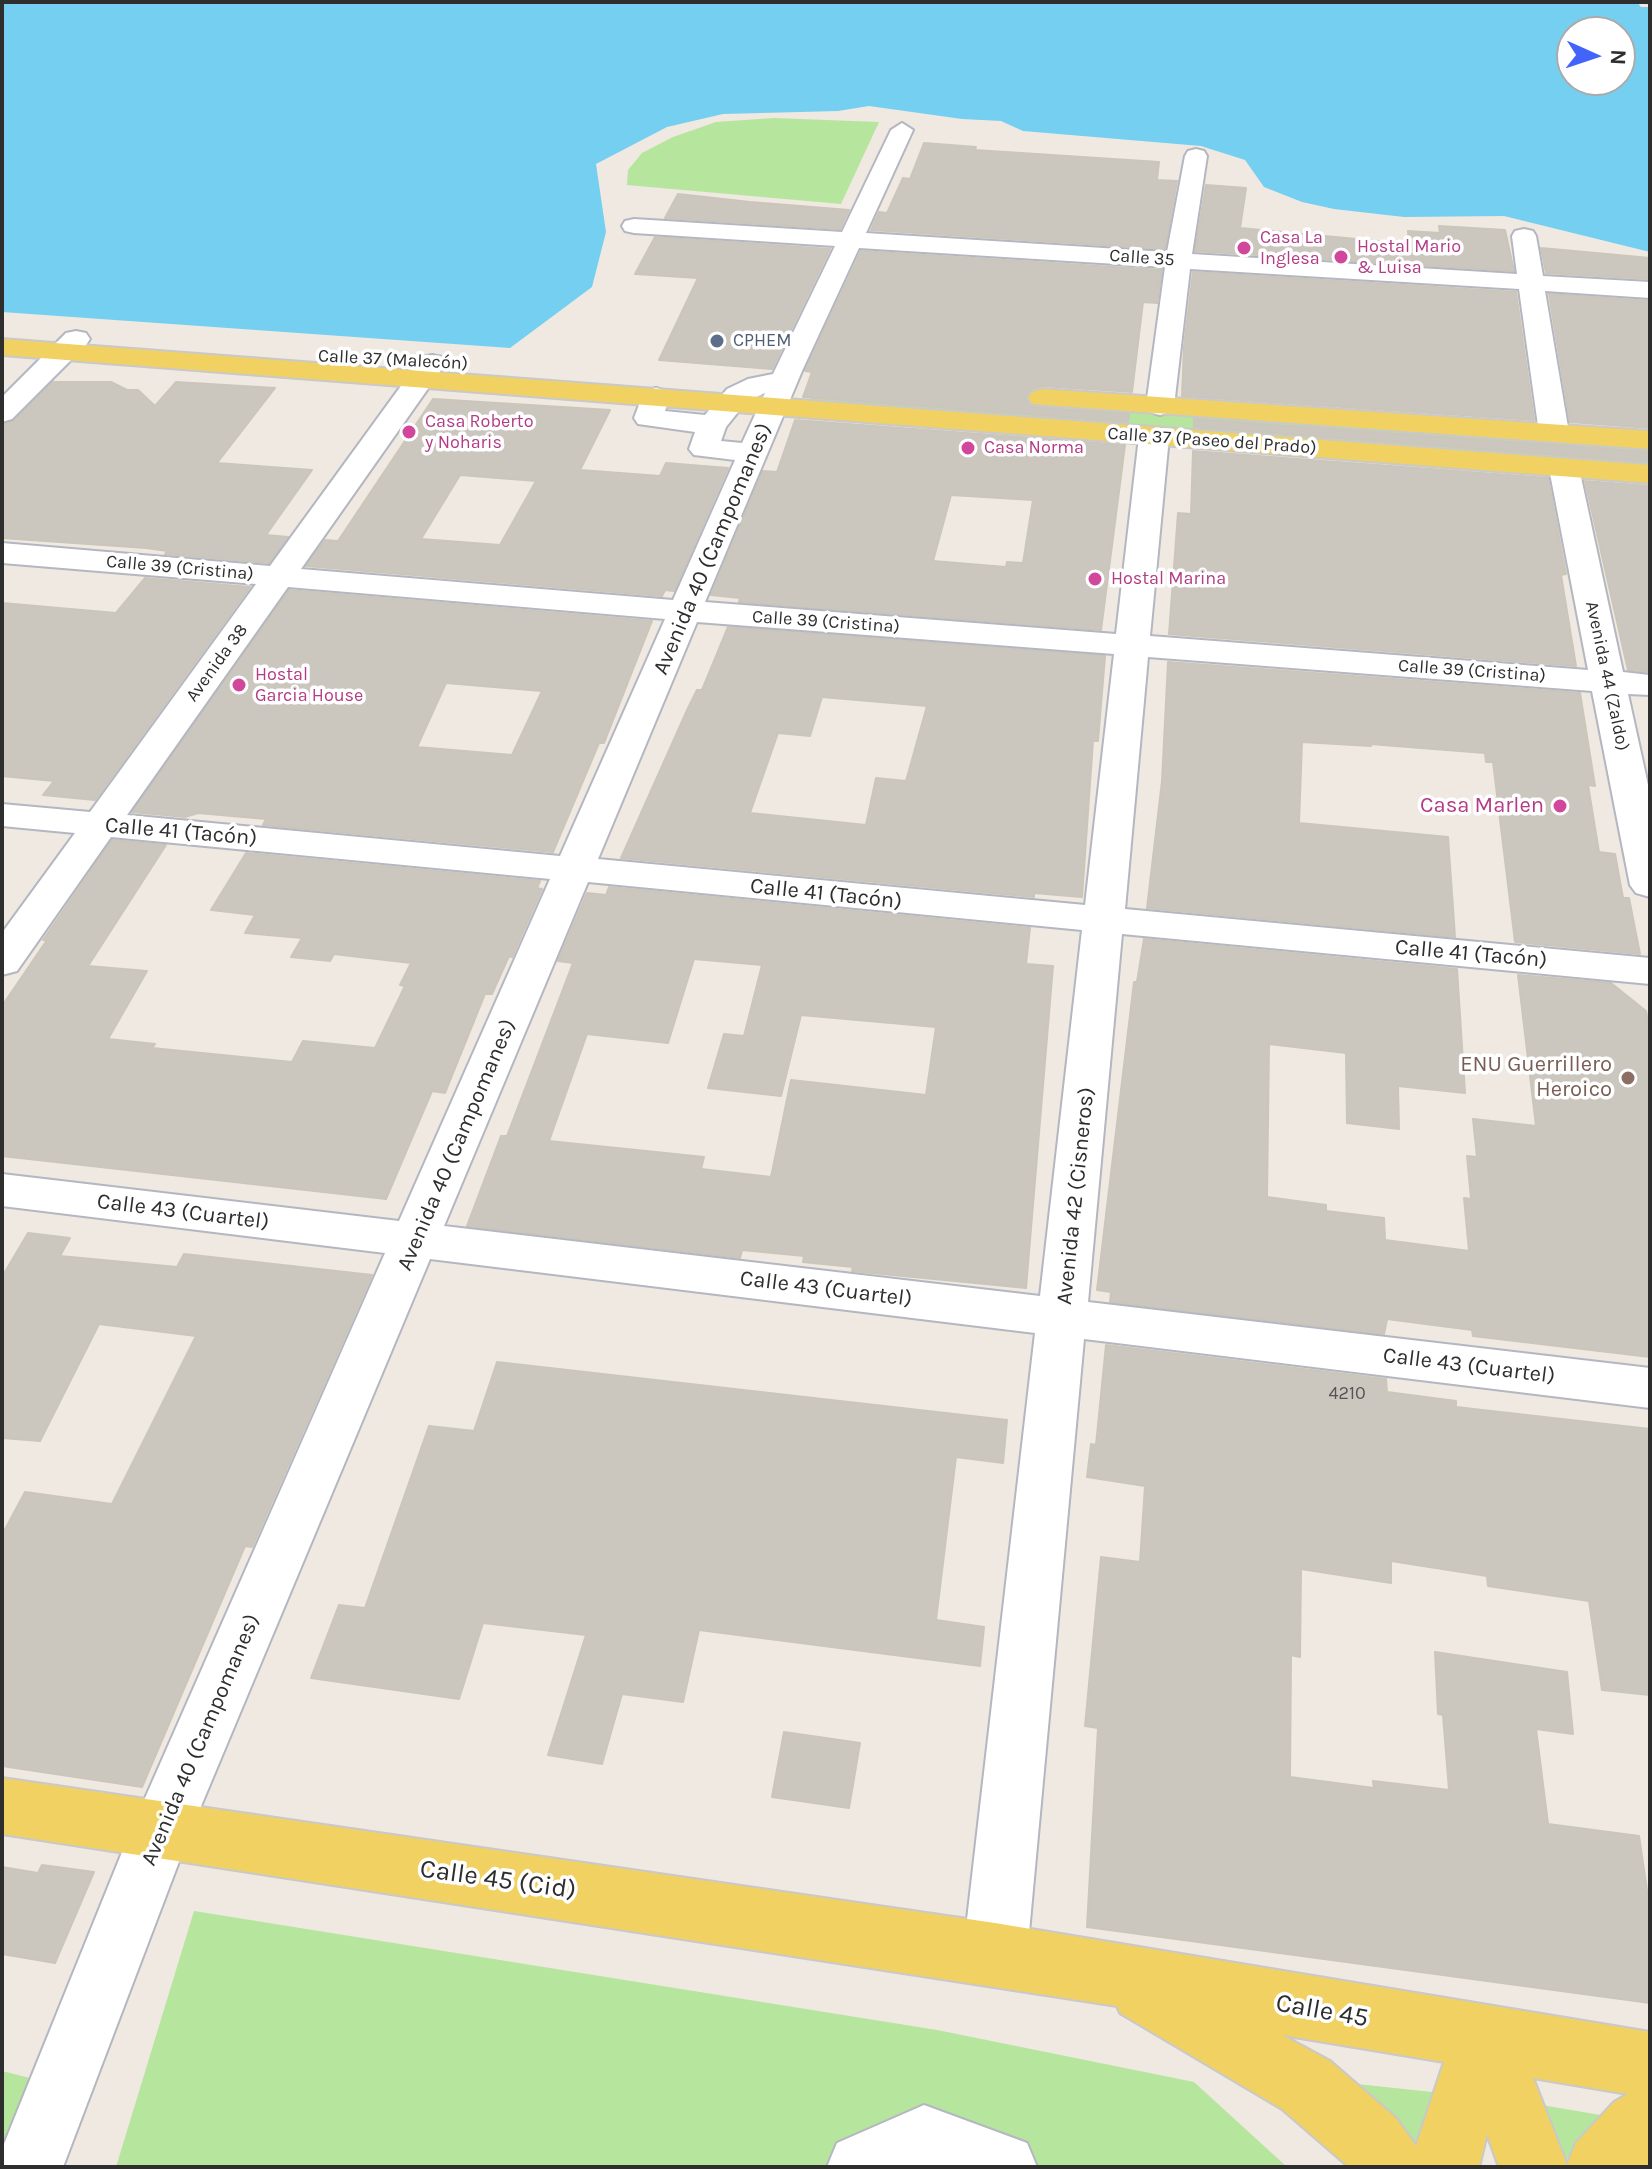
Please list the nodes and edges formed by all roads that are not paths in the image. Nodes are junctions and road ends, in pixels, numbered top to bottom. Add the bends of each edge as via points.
1 (902, 130) dead end
2 (1196, 156) dead end
3 (634, 226) dead end
4 (1524, 236) dead end
5 (851, 239) junction
6 (1178, 261) junction
7 (1529, 283) junction
8 (1650, 290) edge
9 (2, 333) edge
10 (70, 345) junction
11 (2, 347) edge
12 (427, 371) junction
13 (875, 387) dead end
14 (1017, 396) dead end
15 (656, 397) joint
16 (2, 413) edge
17 (746, 421) junction
18 (1157, 421) junction
19 (1554, 433) junction
20 (1650, 440) edge
21 (1564, 468) junction
22 (1650, 474) edge
23 (2, 553) edge
24 (279, 576) junction
25 (687, 611) junction
26 (1131, 645) junction
27 (1609, 682) junction
28 (1650, 685) edge
29 (2, 815) edge
30 (101, 825) junction
31 (575, 869) junction
32 (1650, 885) edge
33 (1103, 921) junction
34 (2, 962) edge
35 (1650, 971) edge
36 (2, 1190) edge
37 (417, 1240) junction
38 (1063, 1317) junction
39 (1650, 1388) edge
40 (2, 1806) edge
41 (161, 1830) junction
42 (995, 1954) junction
43 (1117, 1976) junction
44 (1485, 2039) junction
45 (1650, 2065) edge
46 (1650, 2119) edge
47 (29, 2167) edge
48 (861, 2167) edge
49 (1003, 2167) edge
50 (1390, 2167) edge
51 (1445, 2167) edge
52 (1533, 2167) edge
53 (1600, 2167) edge

1 - 5 street, Avenida 40 (Campomanes)
2 - 6 street, Avenida 42 (Cisneros)
3 - 5 street, Calle 35
4 - 7 street
5 - 6 street, Calle 35
5 - 17 street, Avenida 40 (Campomanes)
6 - 7 street, Calle 35
6 - 18 street, Avenida 42 (Cisneros)
7 - 8 street, Calle 35
7 - 19 street
9 - 10 main road, Calle 37 (Malecón)
10 - 11 main road, Calle 37 (Malecón)
10 - 12 main road, Calle 37 (Malecón)
10 - 16 street
12 - 15 main road, Calle 37 (Malecón)
12 - 17 main road, Calle 37 (Malecón)
12 - 24 street, Avenida 38
13 - 17 main road
14 - 18 main road, Calle 37 (Paseo del Prado)
15 - 17 street via 648,418
17 - 18 main road, Calle 37 (Paseo del Prado)
17 - 25 street, Avenida 40 (Campomanes)
18 - 19 main road, Calle 37 (Paseo del Prado)
18 - 21 main road, Calle 37 (Paseo del Prado)
18 - 26 street, Avenida 42 (Cisneros)
19 - 20 main road, Calle 37 (Paseo del Prado)
21 - 22 main road, Calle 37 (Paseo del Prado)
21 - 27 street, Avenida 44 (Zaldo)
23 - 24 street, Calle 39 (Cristina)
24 - 25 street, Calle 39 (Cristina)
24 - 30 street, Avenida 38
25 - 26 street, Calle 39 (Cristina)
25 - 31 street, Avenida 40 (Campomanes)
26 - 27 street, Calle 39 (Cristina)
26 - 33 street, Avenida 42 (Cisneros)
27 - 28 street, Calle 39 (Cristina)
27 - 32 street, Avenida 44 (Zaldo)
29 - 30 street, Calle 41 (Tacón)
30 - 31 street, Calle 41 (Tacón)
30 - 34 street, Avenida 38
31 - 33 street, Calle 41 (Tacón)
31 - 37 street, Avenida 40 (Campomanes)
33 - 35 street, Calle 41 (Tacón)
33 - 38 street, Avenida 42 (Cisneros)
36 - 37 street, Calle 43 (Cuartel)
37 - 38 street, Calle 43 (Cuartel)
37 - 41 street, Avenida 40 (Campomanes)
38 - 39 street, Calle 43 (Cuartel)
38 - 42 street, Avenida 42 (Cisneros)
40 - 41 main road, Calle 45 (Cid)
41 - 42 main road, Calle 45 (Cid)
41 - 47 street, Avenida 40 (Campomanes)
42 - 43 main road, Calle 45
43 - 44 main road, Calle 45
43 - 50 main road via 1306,2085 1372,2142
44 - 45 main road, Calle 45
44 - 51 main road
44 - 52 main road
46 - 53 main road
48 - 49 street via 924,2139

